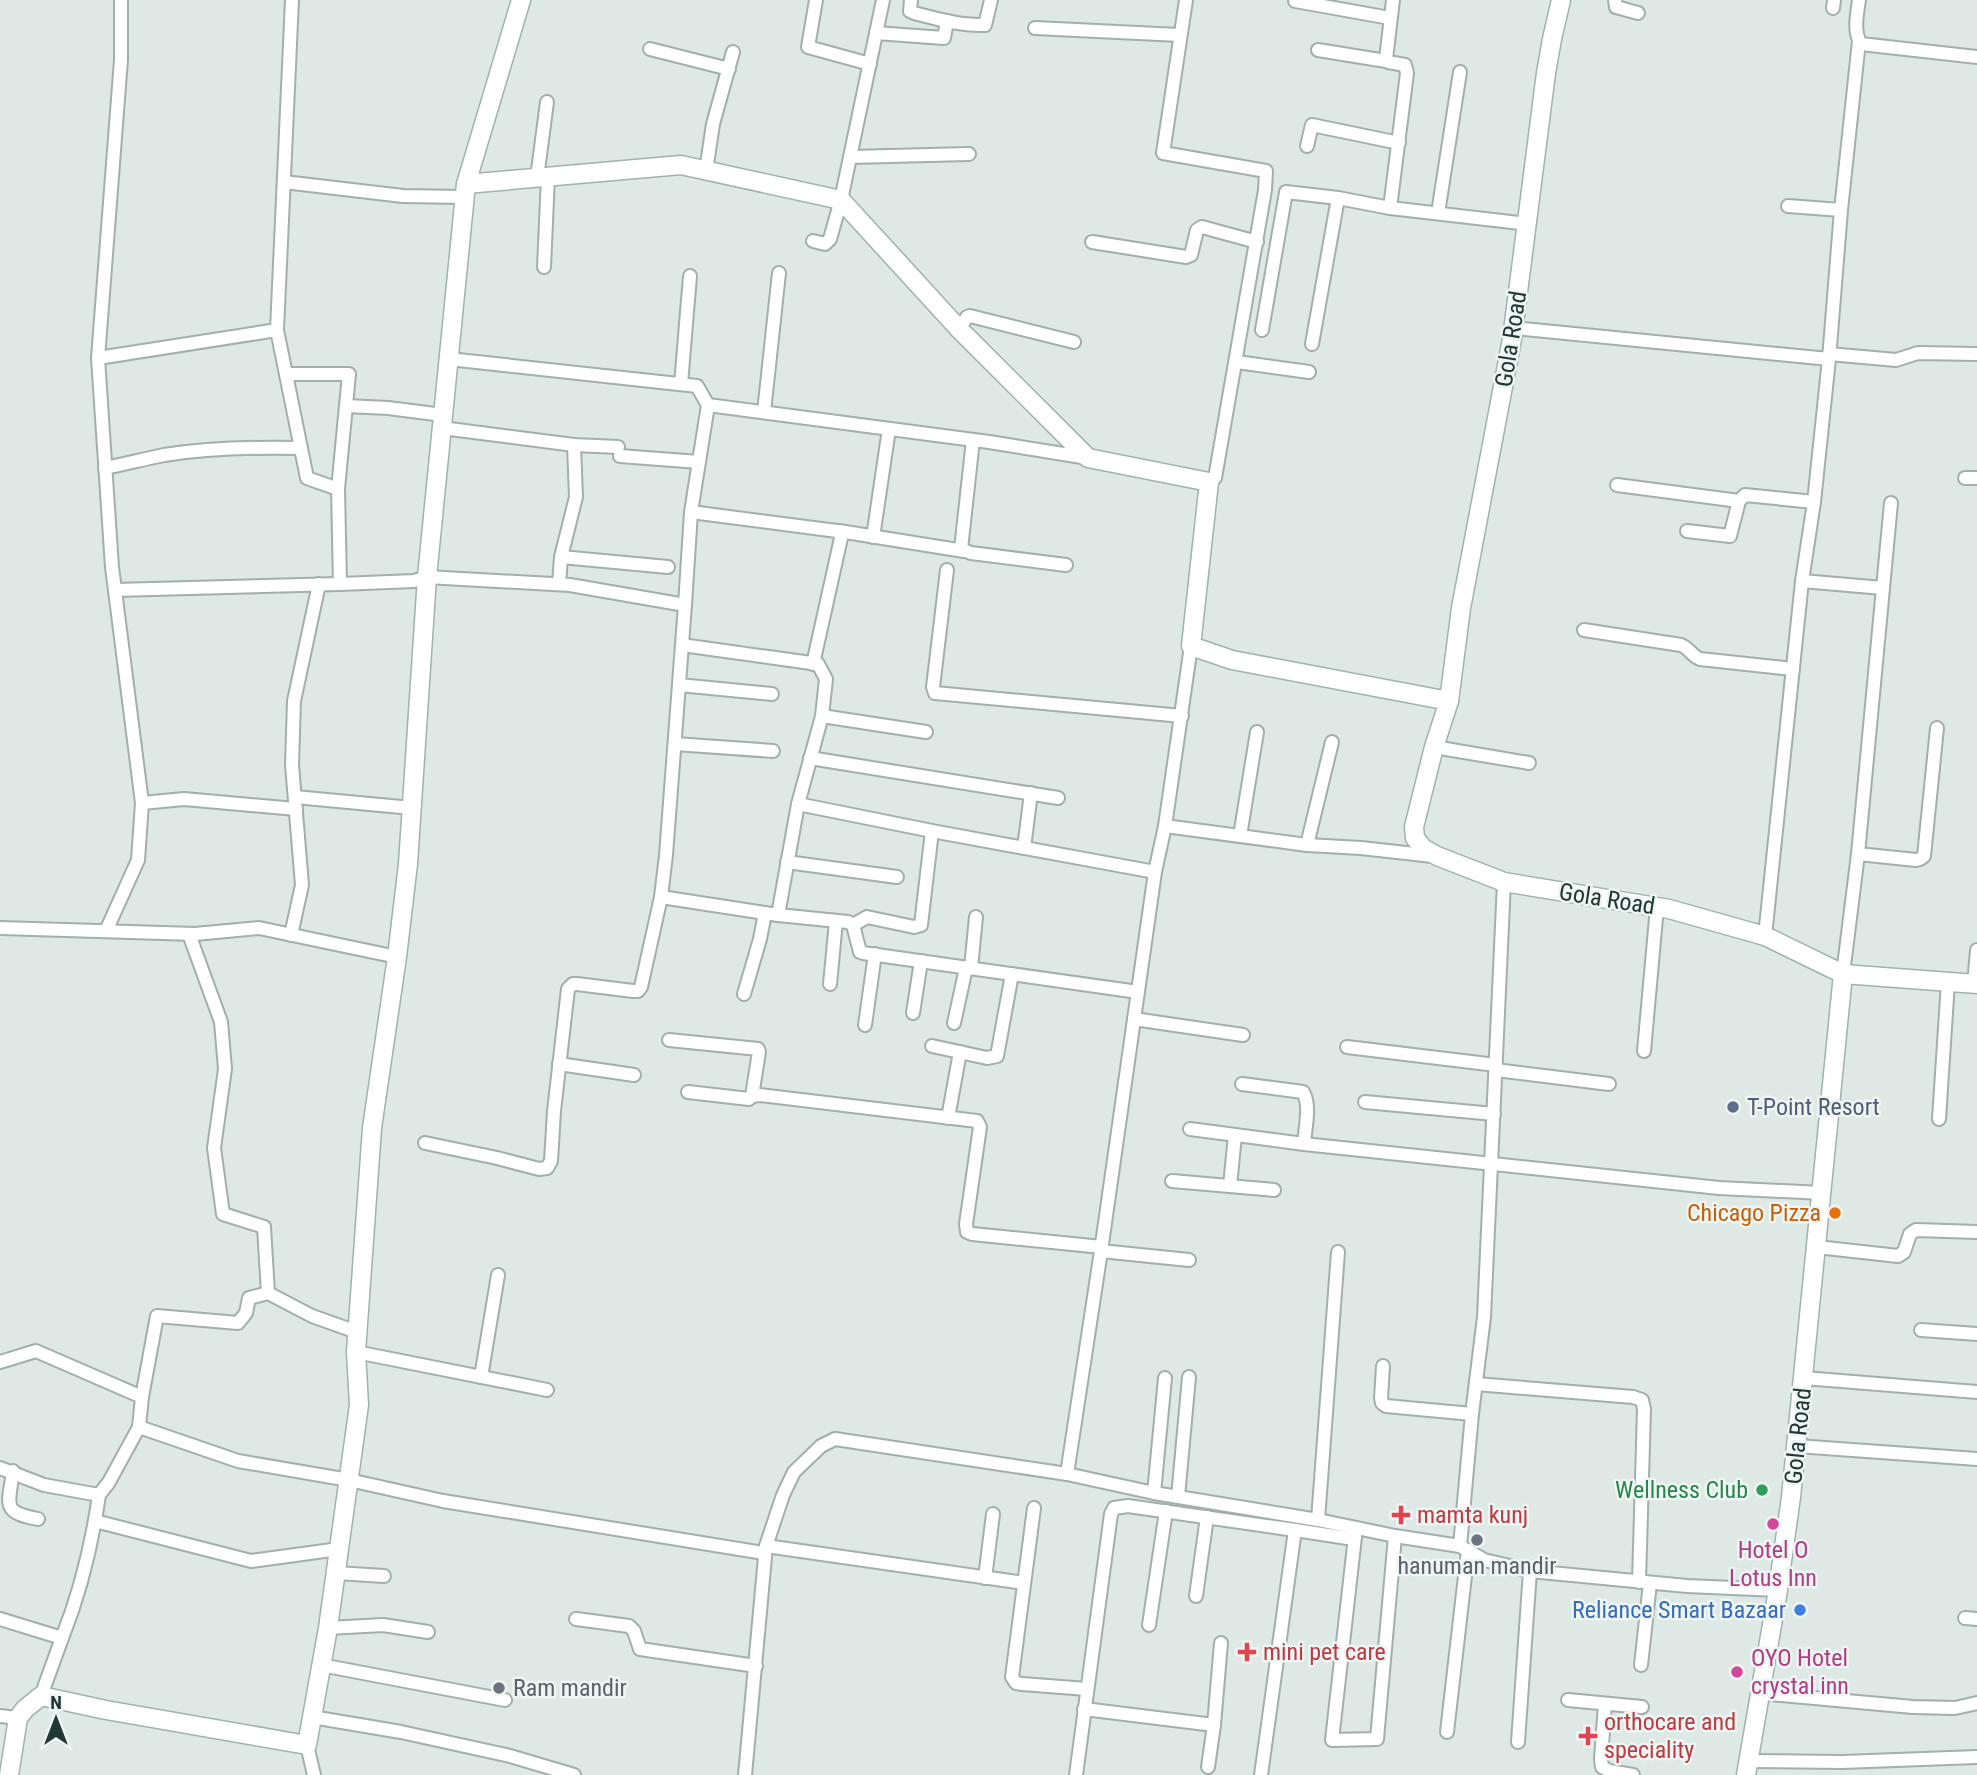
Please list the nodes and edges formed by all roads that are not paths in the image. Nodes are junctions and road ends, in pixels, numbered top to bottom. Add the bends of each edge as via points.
1 (121, 0) edge
2 (292, 0) edge
3 (521, 0) edge
4 (816, 0) edge
5 (883, 0) edge
6 (911, 0) edge
7 (991, 0) edge
8 (1186, 0) edge
9 (1393, 0) edge
10 (1561, 0) edge
11 (1615, 0) edge
12 (1858, 0) edge
13 (1295, 1) edge
14 (1638, 13) dead end
15 (1390, 18) junction
16 (947, 21) junction
17 (1035, 28) dead end
18 (876, 33) junction
19 (1179, 35) junction
20 (1858, 41) junction
21 (650, 49) dead end
22 (1318, 50) dead end
23 (733, 52) dead end
24 (1977, 57) edge
25 (1386, 61) junction
26 (870, 64) junction
27 (729, 69) junction
28 (1460, 72) dead end
29 (547, 102) dead end
30 (1399, 143) junction
31 (1307, 146) dead end
32 (969, 154) dead end
33 (850, 157) junction
34 (706, 171) junction
35 (543, 177) junction
36 (284, 182) junction
37 (465, 190) junction
38 (1338, 198) junction
39 (841, 200) junction
40 (1788, 206) dead end
41 (1390, 208) junction
42 (1841, 210) junction
43 (1438, 213) junction
44 (1528, 224) junction
45 (813, 241) dead end
46 (1093, 242) dead end
47 (1257, 242) junction
48 (544, 267) dead end
49 (779, 273) dead end
50 (690, 276) dead end
51 (1514, 328) junction
52 (959, 329) junction
53 (277, 330) junction
54 (1262, 330) dead end
55 (1074, 342) dead end
56 (1312, 344) dead end
57 (1977, 354) edge
58 (1829, 357) junction
59 (98, 358) junction
60 (449, 359) junction
61 (1237, 362) junction
62 (1309, 372) dead end
63 (286, 374) junction
64 (681, 384) junction
65 (708, 405) junction
66 (346, 406) junction
67 (764, 412) junction
68 (442, 422) junction
69 (889, 429) junction
70 (973, 440) junction
71 (575, 444) junction
72 (301, 448) junction
73 (1088, 458) junction
74 (699, 462) junction
75 (105, 468) junction
76 (1209, 482) junction
77 (1617, 485) dead end
78 (338, 489) junction
79 (1739, 500) junction
80 (1814, 502) junction
81 (1891, 503) dead end
82 (691, 512) junction
83 (839, 531) junction
84 (1688, 531) dead end
85 (873, 537) junction
86 (964, 551) junction
87 (561, 558) junction
88 (1066, 565) dead end
89 (668, 567) dead end
90 (947, 570) dead end
91 (427, 577) junction
92 (1802, 581) junction
93 (319, 584) junction
94 (340, 584) junction
95 (559, 584) junction
96 (1884, 589) junction
97 (115, 590) junction
98 (685, 605) junction
99 (1584, 630) dead end
100 (682, 645) junction
101 (1191, 646) junction
102 (813, 664) junction
103 (1793, 669) junction
104 (679, 685) junction
105 (772, 694) dead end
106 (1448, 701) junction
107 (822, 716) junction
108 (1182, 716) junction
109 (1937, 728) dead end
110 (926, 732) dead end
111 (1257, 732) dead end
112 (1332, 742) dead end
113 (675, 744) junction
114 (1434, 747) junction
115 (773, 751) dead end
116 (810, 758) junction
117 (1529, 763) dead end
118 (1031, 793) junction
119 (1058, 798) dead end
120 (142, 803) junction
121 (295, 803) junction
122 (798, 804) junction
123 (412, 807) junction
124 (1164, 826) junction
125 (932, 831) junction
126 (1240, 836) junction
127 (1307, 845) junction
128 (1024, 848) junction
129 (1858, 854) junction
130 (1437, 856) junction
131 (787, 862) junction
132 (1155, 872) junction
133 (897, 877) dead end
134 (1504, 882) junction
135 (661, 897) junction
136 (1657, 907) junction
137 (771, 914) junction
138 (976, 917) dead end
139 (836, 921) junction
140 (853, 925) junction
141 (0, 928) edge
142 (106, 931) junction
143 (189, 934) junction
144 (290, 935) junction
145 (1765, 936) junction
146 (1977, 950) edge
147 (875, 954) junction
148 (397, 957) junction
149 (921, 961) junction
150 (968, 968) junction
151 (1012, 974) junction
152 (1843, 974) junction
153 (1948, 982) junction
154 (830, 984) dead end
155 (1976, 984) edge
156 (1138, 992) junction
157 (744, 994) dead end
158 (914, 1013) dead end
159 (1134, 1019) junction
160 (954, 1023) dead end
161 (865, 1025) dead end
162 (1243, 1035) dead end
163 (669, 1040) dead end
164 (932, 1046) dead end
165 (1347, 1047) dead end
166 (1644, 1051) dead end
167 (960, 1052) junction
168 (559, 1064) junction
169 (1496, 1068) junction
170 (634, 1075) dead end
171 (1242, 1084) dead end
172 (1609, 1084) dead end
173 (688, 1092) dead end
174 (752, 1096) junction
175 (1364, 1102) dead end
176 (1494, 1114) junction
177 (948, 1118) junction
178 (1939, 1119) dead end
179 (1190, 1129) dead end
180 (1235, 1135) junction
181 (425, 1143) dead end
182 (1304, 1143) junction
183 (1492, 1163) junction
184 (1172, 1181) dead end
185 (1230, 1186) junction
186 (1274, 1190) dead end
187 (1822, 1193) junction
188 (1977, 1232) edge
189 (1817, 1247) junction
190 (1101, 1249) junction
191 (1338, 1251) dead end
192 (1189, 1260) dead end
193 (498, 1275) dead end
194 (268, 1293) junction
195 (1921, 1329) dead end
196 (357, 1332) junction
197 (1977, 1334) edge
198 (355, 1352) junction
199 (0, 1362) edge
200 (1383, 1366) dead end
201 (481, 1377) junction
202 (1189, 1377) dead end
203 (1165, 1378) dead end
204 (1804, 1378) junction
205 (1476, 1384) junction
206 (547, 1390) dead end
207 (1977, 1392) edge
208 (142, 1397) junction
209 (1472, 1414) junction
210 (139, 1427) junction
211 (1797, 1446) junction
212 (1977, 1459) edge
213 (0, 1468) edge
214 (13, 1471) junction
215 (1067, 1474) junction
216 (349, 1480) junction
217 (1154, 1493) junction
218 (99, 1495) junction
219 (1178, 1497) junction
220 (1034, 1507) dead end
221 (1166, 1511) junction
222 (993, 1514) dead end
223 (1207, 1517) junction
224 (38, 1519) dead end
225 (1318, 1520) junction
226 (96, 1521) junction
227 (1296, 1530) junction
228 (1355, 1534) junction
229 (1395, 1536) junction
230 (1464, 1548) junction
231 (339, 1549) junction
232 (765, 1549) junction
233 (1530, 1571) junction
234 (336, 1573) junction
235 (384, 1576) dead end
236 (985, 1578) junction
237 (1024, 1583) junction
238 (1644, 1583) junction
239 (1778, 1590) junction
240 (1195, 1596) dead end
241 (0, 1619) edge
242 (576, 1619) dead end
243 (1149, 1625) dead end
244 (328, 1628) junction
245 (428, 1632) dead end
246 (62, 1638) junction
247 (1221, 1643) dead end
248 (321, 1665) junction
249 (1642, 1665) dead end
250 (756, 1667) junction
251 (1087, 1689) junction
252 (1759, 1693) junction
253 (41, 1696) junction
254 (505, 1700) dead end
255 (1569, 1700) dead end
256 (1977, 1703) edge
257 (1605, 1704) junction
258 (1642, 1707) dead end
259 (1084, 1709) junction
260 (9, 1717) edge
261 (312, 1717) junction
262 (1214, 1725) junction
263 (1447, 1732) dead end
264 (1518, 1742) dead end
265 (307, 1745) junction
266 (1977, 1757) edge
267 (1208, 1767) dead end
268 (1747, 1768) edge
269 (9, 1775) edge
270 (314, 1775) edge
271 (574, 1775) edge
272 (745, 1775) edge
273 (1076, 1775) edge
274 (1261, 1775) edge
275 (1633, 1775) edge

1 - 59 street via 121,60
2 - 36 street
3 - 37 street
4 - 26 street via 808,47
5 - 18 street
6 - 16 street via 911,12
7 - 16 street via 985,25
8 - 19 street
9 - 15 street
10 - 44 street, Gola Road via 1546,73
11 - 14 street via 1616,7
12 - 20 street
13 - 15 street
15 - 25 street
16 - 18 street via 944,38
17 - 19 street
18 - 26 street
19 - 47 street via 1163,153 1266,171
20 - 24 street via 1868,46
20 - 42 street
21 - 27 street
22 - 25 street
23 - 27 street
25 - 30 street via 1405,65 1407,71
26 - 33 street
27 - 34 street via 713,124
28 - 43 street
29 - 35 street
30 - 31 street via 1312,125
30 - 41 street
32 - 33 street
33 - 39 street
34 - 35 street via 681,165
34 - 39 street
35 - 37 street
35 - 48 street
36 - 37 street via 403,196
36 - 53 street
37 - 60 street
38 - 41 street
38 - 54 street via 1286,192
38 - 56 street
39 - 45 street via 829,242
39 - 52 street
40 - 42 street
41 - 43 street
42 - 58 street
43 - 44 street
44 - 51 street, Gola Road
46 - 47 street via 1186,257 1191,256 1202,227
47 - 61 street
49 - 67 street
50 - 64 street
51 - 58 street
51 - 106 street, Gola Road
52 - 55 street via 970,316
52 - 73 street
53 - 59 street
53 - 63 street
57 - 58 street via 1918,353 1896,360
58 - 80 street
59 - 75 street
60 - 64 street
60 - 68 street
61 - 62 street
61 - 76 street via 1216,478
63 - 66 street via 349,374
63 - 72 street
64 - 65 street via 697,386
65 - 67 street
65 - 74 street
66 - 68 street via 388,408
66 - 78 street
67 - 69 street
68 - 71 street
68 - 91 street
69 - 70 street
69 - 85 street
70 - 73 street
70 - 86 street via 961,544
71 - 74 street
71 - 87 street via 576,497
72 - 75 street via 205,450
72 - 78 street via 307,478
73 - 76 street
74 - 82 street
75 - 97 street
76 - 101 street
77 - 79 street
78 - 94 street
79 - 80 street via 1747,494
79 - 84 street via 1730,536
80 - 92 street
81 - 96 street
82 - 83 street
82 - 98 street
83 - 85 street
83 - 102 street
85 - 86 street
86 - 88 street
87 - 89 street
87 - 95 street
90 - 108 street via 935,693
91 - 94 street
91 - 95 street
91 - 123 street
92 - 96 street
92 - 103 street
93 - 94 street
93 - 97 street
93 - 121 street via 294,701
95 - 98 street
96 - 129 street
97 - 120 street
98 - 100 street
99 - 103 street via 1681,645 1700,659
100 - 102 street
100 - 104 street
101 - 106 street via 1232,660
101 - 108 street
102 - 107 street via 818,664 826,678
103 - 145 street
104 - 105 street
104 - 113 street
106 - 114 street, Gola Road
107 - 110 street
107 - 116 street
108 - 124 street
109 - 129 street via 1924,856 1916,860
111 - 126 street
112 - 127 street
113 - 115 street
113 - 135 street
114 - 117 street
114 - 130 street, Gola Road via 1413,827 1423,848
116 - 118 street
116 - 122 street
118 - 119 street
118 - 128 street
120 - 121 street via 184,799
120 - 142 street via 138,860
121 - 123 street
121 - 144 street via 302,885
122 - 125 street
122 - 131 street
123 - 148 street
124 - 126 street
124 - 132 street
125 - 128 street
125 - 140 street via 921,925 867,918
126 - 127 street
127 - 130 street
128 - 132 street
129 - 152 street
130 - 134 street, Gola Road
131 - 133 street
131 - 137 street
132 - 156 street
134 - 136 street, Gola Road
134 - 169 street
135 - 137 street
135 - 168 street via 640,989 577,984 568,989
136 - 145 street, Gola Road
136 - 166 street
137 - 139 street
137 - 157 street
138 - 150 street
139 - 140 street
139 - 154 street
140 - 147 street via 859,950
141 - 142 street
142 - 143 street
143 - 144 street via 259,928
143 - 194 street via 221,1022 225,1069 214,1148 223,1214 264,1227
144 - 148 street
145 - 152 street, Gola Road
146 - 155 street
147 - 149 street
147 - 161 street
148 - 196 street via 372,1128
149 - 150 street
149 - 158 street
150 - 151 street
150 - 160 street
151 - 156 street
151 - 167 street via 998,1054 991,1058
152 - 153 street
152 - 187 street, Gola Road
153 - 155 street
153 - 178 street
156 - 159 street
159 - 162 street
159 - 190 street
163 - 174 street via 758,1049
164 - 167 street
165 - 169 street
167 - 177 street
168 - 170 street
168 - 181 street via 547,1168
169 - 172 street
169 - 176 street
171 - 182 street via 1303,1092 1307,1103
173 - 174 street via 749,1100
174 - 177 street
175 - 176 street
176 - 183 street
177 - 190 street via 980,1125 967,1232
179 - 180 street
180 - 182 street
180 - 185 street
182 - 183 street
183 - 187 street via 1719,1188
183 - 205 street
184 - 185 street
185 - 186 street
187 - 189 street, Gola Road
188 - 189 street via 1916,1230 1898,1256
189 - 204 street, Gola Road
190 - 192 street
190 - 215 street
191 - 225 street
193 - 201 street
194 - 196 street
194 - 208 street via 249,1298 238,1323 157,1316
195 - 197 street
196 - 198 street
198 - 201 street
198 - 216 street via 359,1405
199 - 208 street via 36,1351
200 - 209 street via 1381,1398 1386,1406
201 - 206 street
202 - 219 street
203 - 217 street
204 - 207 street
204 - 211 street, Gola Road
205 - 209 street
205 - 238 street via 1642,1400
208 - 210 street
209 - 230 street
210 - 216 street via 238,1461
210 - 218 street
211 - 212 street
211 - 239 street, Gola Road
213 - 214 street
214 - 218 street via 44,1485
214 - 224 street via 11,1510
215 - 217 street
215 - 232 street via 835,1439 794,1472
216 - 231 street
216 - 232 street via 443,1501
217 - 219 street
218 - 226 street
219 - 225 street
220 - 237 street
221 - 223 street
221 - 243 street
221 - 251 street via 1128,1506 1112,1511
222 - 236 street
223 - 227 street
223 - 240 street
225 - 228 street
226 - 231 street via 251,1561
226 - 246 street via 75,1606
227 - 228 street
227 - 274 street
228 - 229 street
228 - 229 street via 1332,1740 1377,1739
229 - 230 street
230 - 233 street via 1485,1560
230 - 263 street
231 - 234 street
232 - 236 street
232 - 250 street
233 - 238 street
233 - 264 street
234 - 235 street
234 - 244 street
236 - 237 street
237 - 251 street via 1014,1681
238 - 239 street
238 - 249 street
239 - 252 street, Gola Road
241 - 246 street
242 - 250 street via 629,1626 640,1649
244 - 245 street via 383,1625
244 - 248 street
246 - 253 street
247 - 262 street
248 - 254 street
248 - 261 street
250 - 272 street
251 - 259 street
252 - 256 street via 1913,1707 1955,1708
252 - 268 street, Gola Road
253 - 260 street
253 - 265 street
255 - 257 street
257 - 258 street
257 - 275 street via 1602,1767
259 - 262 street
259 - 273 street
260 - 269 street
261 - 265 street
261 - 271 street via 510,1756
262 - 267 street
265 - 270 street
266 - 268 street

